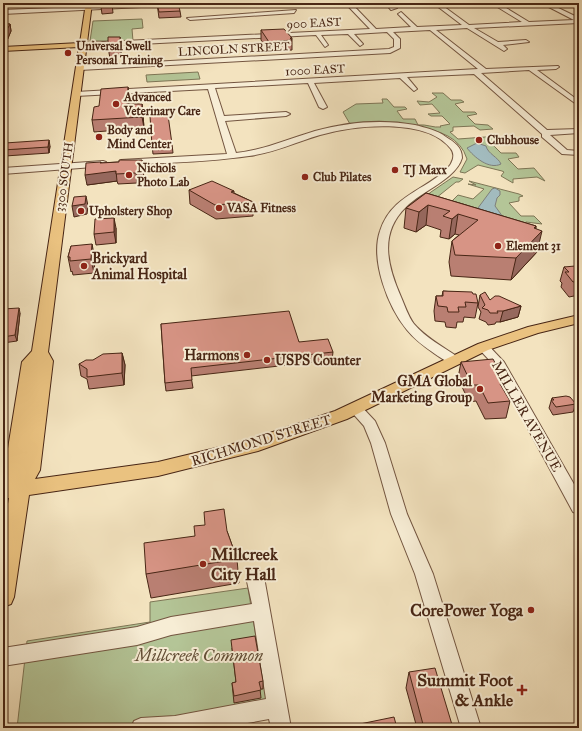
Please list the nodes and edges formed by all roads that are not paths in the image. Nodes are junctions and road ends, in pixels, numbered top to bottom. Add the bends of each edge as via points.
1 (217, 3) edge
2 (348, 3) edge
3 (388, 3) edge
4 (436, 3) edge
5 (494, 3) edge
6 (544, 3) edge
7 (184, 4) edge
8 (138, 5) edge
9 (89, 6) edge
10 (393, 9) dead end
11 (294, 11) dead end
12 (3, 12) edge
13 (401, 14) dead end
14 (579, 20) edge
15 (570, 21) junction
16 (526, 23) junction
17 (469, 26) junction
18 (579, 26) edge
19 (431, 28) junction
20 (240, 29) dead end
21 (416, 29) junction
22 (194, 30) dead end
23 (388, 30) junction
24 (375, 31) junction
25 (349, 32) junction
26 (317, 34) junction
27 (244, 37) junction
28 (197, 39) junction
29 (360, 44) dead end
30 (498, 44) junction
31 (83, 45) junction
32 (325, 45) dead end
33 (532, 46) dead end
34 (3, 49) edge
35 (504, 49) dead end
36 (556, 67) dead end
37 (80, 68) junction
38 (530, 68) junction
39 (484, 71) junction
40 (475, 72) junction
41 (402, 76) junction
42 (310, 81) junction
43 (212, 86) junction
44 (414, 89) dead end
45 (76, 94) junction
46 (579, 104) edge
47 (323, 107) dead end
48 (286, 114) dead end
49 (221, 119) junction
50 (579, 131) edge
51 (548, 133) junction
52 (579, 153) edge
53 (232, 155) junction
54 (66, 167) junction
55 (3, 171) edge
56 (579, 319) edge
57 (483, 347) junction
58 (453, 360) junction
59 (355, 408) junction
60 (12, 490) edge
61 (579, 508) edge
62 (255, 577) dead end
63 (3, 597) edge
64 (262, 611) junction
65 (3, 657) edge
66 (278, 707) junction
67 (141, 728) edge
68 (281, 728) edge
69 (471, 728) edge

1 - 7 street
2 - 24 street
3 - 10 street
4 - 17 street
5 - 16 street
6 - 14 street
7 - 8 street
7 - 11 street via 187,6 191,21 244,18
8 - 9 street
9 - 12 street
9 - 31 main road, 3300 SOUTH via 84,17
13 - 21 street
14 - 15 street, 900 EAST
15 - 16 street, 900 EAST
15 - 18 street
16 - 17 street, 900 EAST
17 - 19 street, 900 EAST
17 - 30 street
19 - 21 street, 900 EAST
19 - 39 street
20 - 27 street
21 - 23 street, 900 EAST
22 - 28 street
23 - 24 street, 900 EAST
23 - 37 street, LINCOLN STREET via 397,39 397,48 390,51
24 - 25 street, 900 EAST
25 - 26 street, 900 EAST
25 - 29 street
26 - 27 street, 900 EAST
26 - 32 street
27 - 28 street, 900 EAST
28 - 31 street, 900 EAST
30 - 33 street via 527,41
30 - 35 street
31 - 34 main road, 900 EAST
31 - 37 main road, 3300 SOUTH
36 - 38 street, 1000 EAST
37 - 45 main road, 3300 SOUTH
38 - 39 street, 1000 EAST
38 - 46 street
39 - 40 street, 1000 EAST
40 - 41 street, 1000 EAST
40 - 51 street
41 - 42 street, 1000 EAST
41 - 44 street
42 - 43 street, 1000 EAST
42 - 47 street
43 - 45 street, 1000 EAST
43 - 49 street
45 - 54 main road, 3300 SOUTH
48 - 49 street
49 - 53 street
50 - 51 street
51 - 52 street via 545,135 565,152
53 - 54 street
53 - 58 street via 264,151 328,131 368,125 412,128 434,134 451,143 458,154 455,166 397,211 387,226 381,251 387,278 410,326 418,335
54 - 55 street
54 - 60 main road, 3300 SOUTH via 40,352 30,362
56 - 57 main road, RICHMOND STREET via 533,330
57 - 58 main road, RICHMOND STREET
57 - 61 street, MILLER AVENUE via 498,362
58 - 59 main road, RICHMOND STREET
59 - 60 main road, RICHMOND STREET via 281,437 188,463 132,474
59 - 69 street via 370,424 378,442 399,514 424,574
60 - 63 main road, 3300 SOUTH
62 - 64 street
64 - 65 street via 171,626 137,636
64 - 66 street
66 - 67 street via 175,726
66 - 68 street

